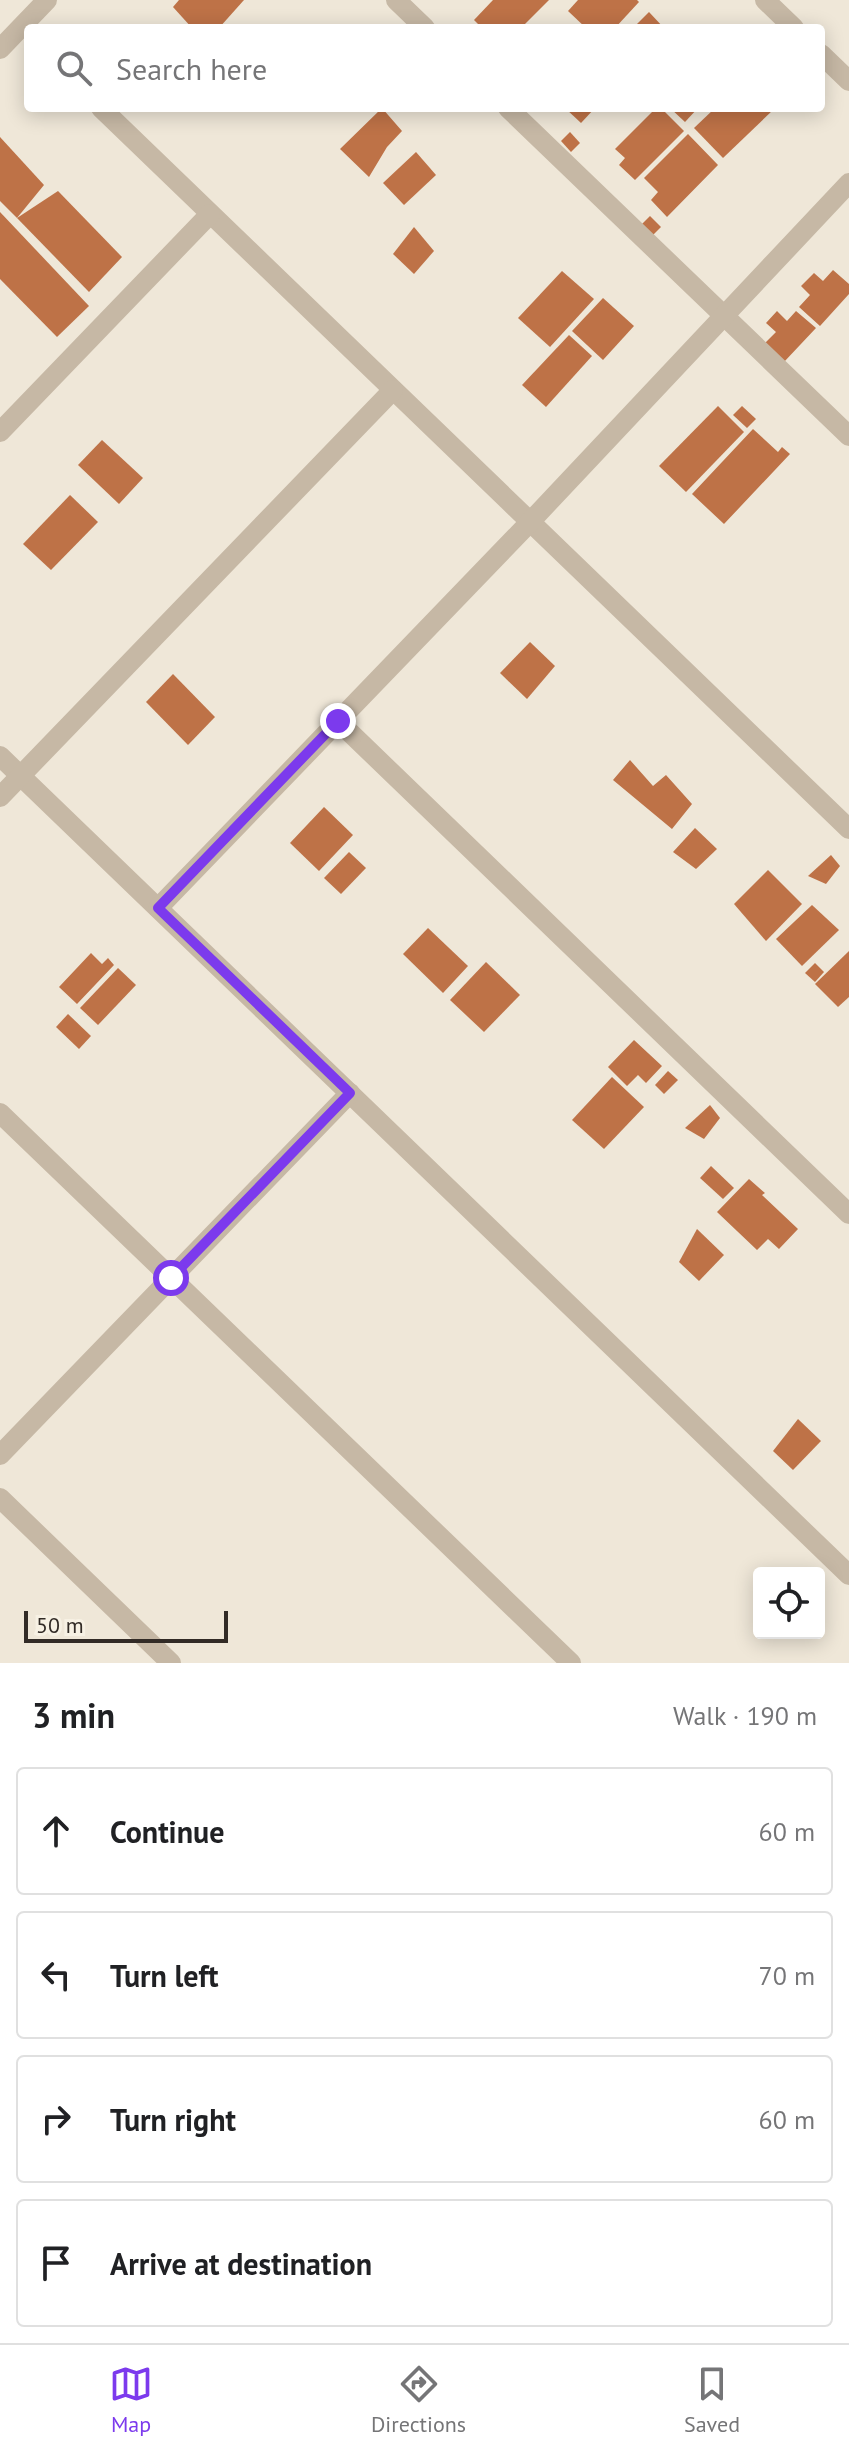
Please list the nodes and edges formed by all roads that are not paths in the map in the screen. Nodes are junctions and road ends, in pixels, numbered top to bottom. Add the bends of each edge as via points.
1 (47, 0) edge
2 (765, 0) edge
3 (406, 3) edge
4 (30, 24) edge
5 (422, 24) edge
6 (790, 24) edge
7 (23, 33) edge
8 (0, 49) edge
9 (825, 58) edge
10 (849, 81) edge
11 (105, 112) edge
12 (512, 112) edge
13 (849, 183) edge
14 (210, 214) junction
15 (724, 316) junction
16 (393, 390) junction
17 (0, 432) edge
18 (849, 436) edge
19 (530, 522) junction
20 (338, 721) junction
21 (0, 756) edge
22 (21, 776) junction
23 (0, 797) edge
24 (849, 829) edge
25 (158, 908) junction
26 (350, 1093) junction
27 (0, 1113) edge
28 (849, 1214) edge
29 (171, 1278) junction
30 (0, 1455) edge
31 (0, 1498) edge
32 (849, 1575) edge
33 (171, 1663) edge
34 (571, 1663) edge

1 - 4 street
2 - 6 street
3 - 5 street
7 - 8 street
9 - 10 street
11 - 14 street
12 - 15 street
13 - 15 street
14 - 16 street
14 - 17 street
15 - 18 street
15 - 19 street
16 - 19 street
16 - 22 street
19 - 20 street
19 - 24 street
20 - 25 street
20 - 28 street
21 - 22 street
22 - 23 street
22 - 25 street
25 - 26 street
26 - 29 street
26 - 32 street
27 - 29 street
29 - 30 street
29 - 34 street
31 - 33 street

